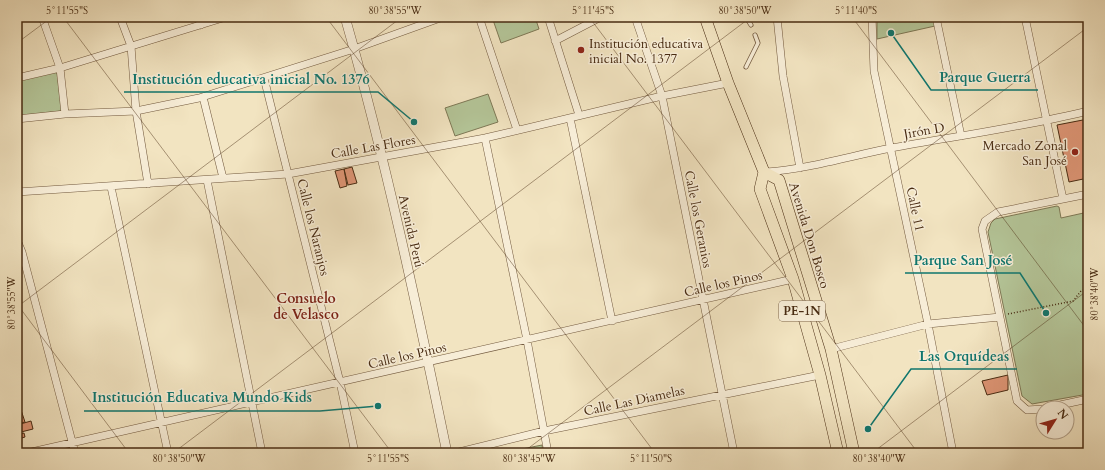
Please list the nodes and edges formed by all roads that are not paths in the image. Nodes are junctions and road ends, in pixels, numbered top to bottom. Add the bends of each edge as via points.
1 (42, 17) edge
2 (120, 17) edge
3 (198, 17) edge
4 (226, 17) edge
5 (345, 17) edge
6 (443, 17) edge
7 (479, 17) edge
8 (548, 17) edge
9 (600, 17) edge
10 (635, 17) edge
11 (705, 17) edge
12 (746, 17) edge
13 (777, 17) edge
14 (872, 17) edge
15 (936, 17) edge
16 (1025, 17) edge
17 (201, 25) junction
18 (751, 25) dead end
19 (755, 35) dead end
20 (555, 41) junction
21 (131, 46) junction
22 (354, 49) junction
23 (746, 67) dead end
24 (60, 68) junction
25 (17, 78) edge
26 (264, 78) junction
27 (728, 83) junction
28 (662, 96) junction
29 (203, 97) junction
30 (136, 111) junction
31 (1088, 111) edge
32 (64, 114) junction
33 (579, 115) junction
34 (17, 118) edge
35 (570, 118) junction
36 (1048, 121) junction
37 (517, 130) junction
38 (961, 136) junction
39 (485, 138) junction
40 (891, 148) junction
41 (382, 157) junction
42 (800, 168) junction
43 (764, 172) junction
44 (288, 174) junction
45 (223, 178) junction
46 (207, 180) junction
47 (148, 184) junction
48 (111, 187) junction
49 (17, 192) edge
50 (1088, 194) edge
51 (1063, 199) junction
52 (17, 240) edge
53 (793, 279) junction
54 (703, 300) junction
55 (999, 316) junction
56 (612, 321) junction
57 (928, 324) junction
58 (527, 340) junction
59 (831, 349) junction
60 (429, 362) junction
61 (820, 375) junction
62 (340, 382) junction
63 (721, 394) junction
64 (1088, 400) edge
65 (1075, 402) edge
66 (251, 403) junction
67 (1035, 409) edge
68 (161, 422) junction
69 (544, 431) junction
70 (72, 442) junction
71 (27, 453) edge
72 (75, 453) edge
73 (168, 453) edge
74 (262, 453) edge
75 (355, 453) edge
76 (447, 453) edge
77 (455, 453) edge
78 (548, 453) edge
79 (734, 453) edge
80 (838, 453) edge
81 (854, 453) edge
82 (953, 453) edge

1 - 24 street
2 - 21 street
3 - 17 street
4 - 17 street
5 - 22 street, Avenida Perú
6 - 22 street
7 - 37 street
8 - 20 street
9 - 20 street
10 - 28 street, Calle los Geranios
11 - 27 main road
12 - 18 lane
13 - 42 street via 783,76
14 - 40 street, Calle 11 via 874,71
15 - 38 street
16 - 36 street
17 - 21 street
19 - 23 lane via 758,43
20 - 33 street
21 - 24 street
21 - 30 street
22 - 26 street
22 - 41 street, Avenida Perú
24 - 25 street
24 - 32 street
26 - 29 street
26 - 44 street, Calle los Naranjos
27 - 28 street, Calle Las Flores
27 - 43 main road
28 - 33 street, Calle Las Flores
28 - 54 street, Calle los Geranios
29 - 30 street
29 - 45 street
30 - 32 street
30 - 47 street
31 - 36 street, Jirón D
32 - 34 street
33 - 35 street, Calle Las Flores
35 - 37 street, Calle Las Flores
35 - 56 street
36 - 38 street, Jirón D
36 - 51 street
37 - 39 street, Calle Las Flores
38 - 40 street, Jirón D
39 - 41 street, Calle Las Flores
39 - 58 street
40 - 42 street, Jirón D
40 - 57 street, Calle 11
41 - 44 street, Calle Las Flores
41 - 60 street, Avenida Perú
42 - 43 street, Jirón D
43 - 53 main road, PE-1N via 760,189
43 - 59 main road, Avenida Don Bosco / PE-1N via 779,180
44 - 45 street, Calle Las Flores
44 - 62 street, Calle los Naranjos
45 - 46 street, Calle Las Flores
46 - 47 street, Calle Las Flores
46 - 66 street
47 - 48 street, Calle Las Flores
48 - 49 street, Calle Las Flores
48 - 68 street
50 - 51 street
51 - 55 street via 998,212 985,221 982,229
52 - 70 street
53 - 54 street, Calle los Pinos
53 - 61 main road, PE-1N
54 - 56 street, Calle los Pinos
54 - 63 street, Calle los Geranios
55 - 57 street
55 - 67 street via 1017,401 1026,410
56 - 58 street, Calle los Pinos
57 - 59 street
57 - 82 street, Calle 11
58 - 60 street, Calle los Pinos
58 - 69 street
59 - 81 main road, Avenida Don Bosco / PE-1N
60 - 62 street, Calle los Pinos
60 - 76 street, Avenida Perú
61 - 63 street, Calle Las Diamelas
61 - 80 main road, PE-1N
62 - 66 street, Calle los Pinos
62 - 75 street, Calle los Naranjos
63 - 69 street, Calle Las Diamelas
63 - 79 street, Calle los Geranios
64 - 65 street
66 - 68 street, Calle los Pinos
66 - 74 street
68 - 70 street, Calle los Pinos
68 - 73 street
69 - 77 street, Calle Las Diamelas
69 - 78 street
70 - 71 street, Calle los Pinos
70 - 72 street

